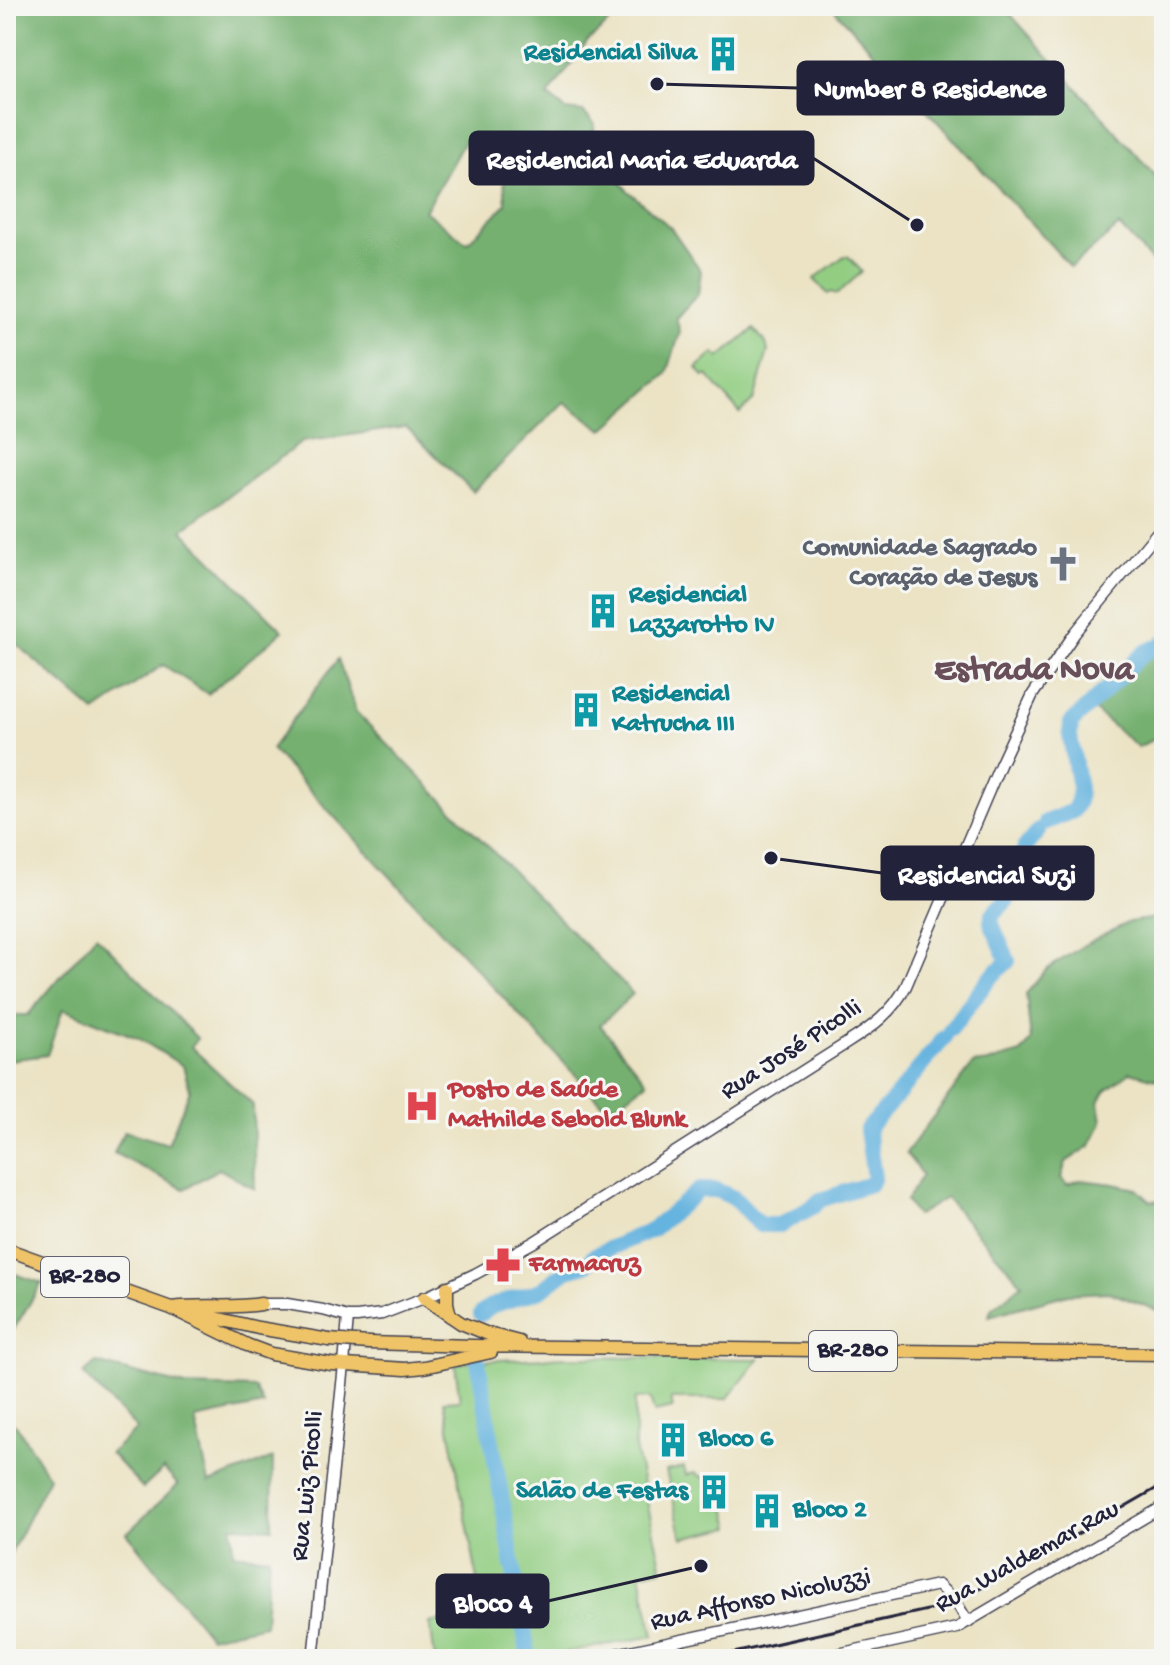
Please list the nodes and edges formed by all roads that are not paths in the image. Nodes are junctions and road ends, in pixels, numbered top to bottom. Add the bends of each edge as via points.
1 (1164, 524) edge
2 (6, 1249) edge
3 (447, 1287) junction
4 (424, 1298) junction
5 (261, 1304) joint
6 (171, 1308) junction
7 (450, 1316) junction
8 (348, 1317) junction
9 (542, 1347) junction
10 (1164, 1354) edge
11 (344, 1365) junction
12 (1164, 1506) edge
13 (968, 1622) junction
14 (313, 1659) edge
15 (593, 1659) edge
16 (815, 1659) edge

1 - 3 street, Rua José Picolli via 1033,694 906,986 890,1010 867,1030 534,1242
2 - 6 highway, BR-280
3 - 4 street, Rua José Picolli
3 - 7 highway
4 - 7 highway
4 - 8 street, Rua José Picolli via 382,1314
5 - 6 highway
5 - 8 street, Rua José Picolli
6 - 9 highway, BR-280, bridge via 329,1340
6 - 11 highway via 271,1354
7 - 9 highway via 488,1334
8 - 11 street, Rua Luiz Picolli
9 - 10 highway, BR-280
9 - 11 highway via 405,1369
11 - 14 street, Rua Luiz Picolli
12 - 13 street, Rua Waldemar Rau
13 - 15 street, Rua Affonso Nicoluzzi via 938,1585
13 - 16 street, Rua Waldemar Rau

